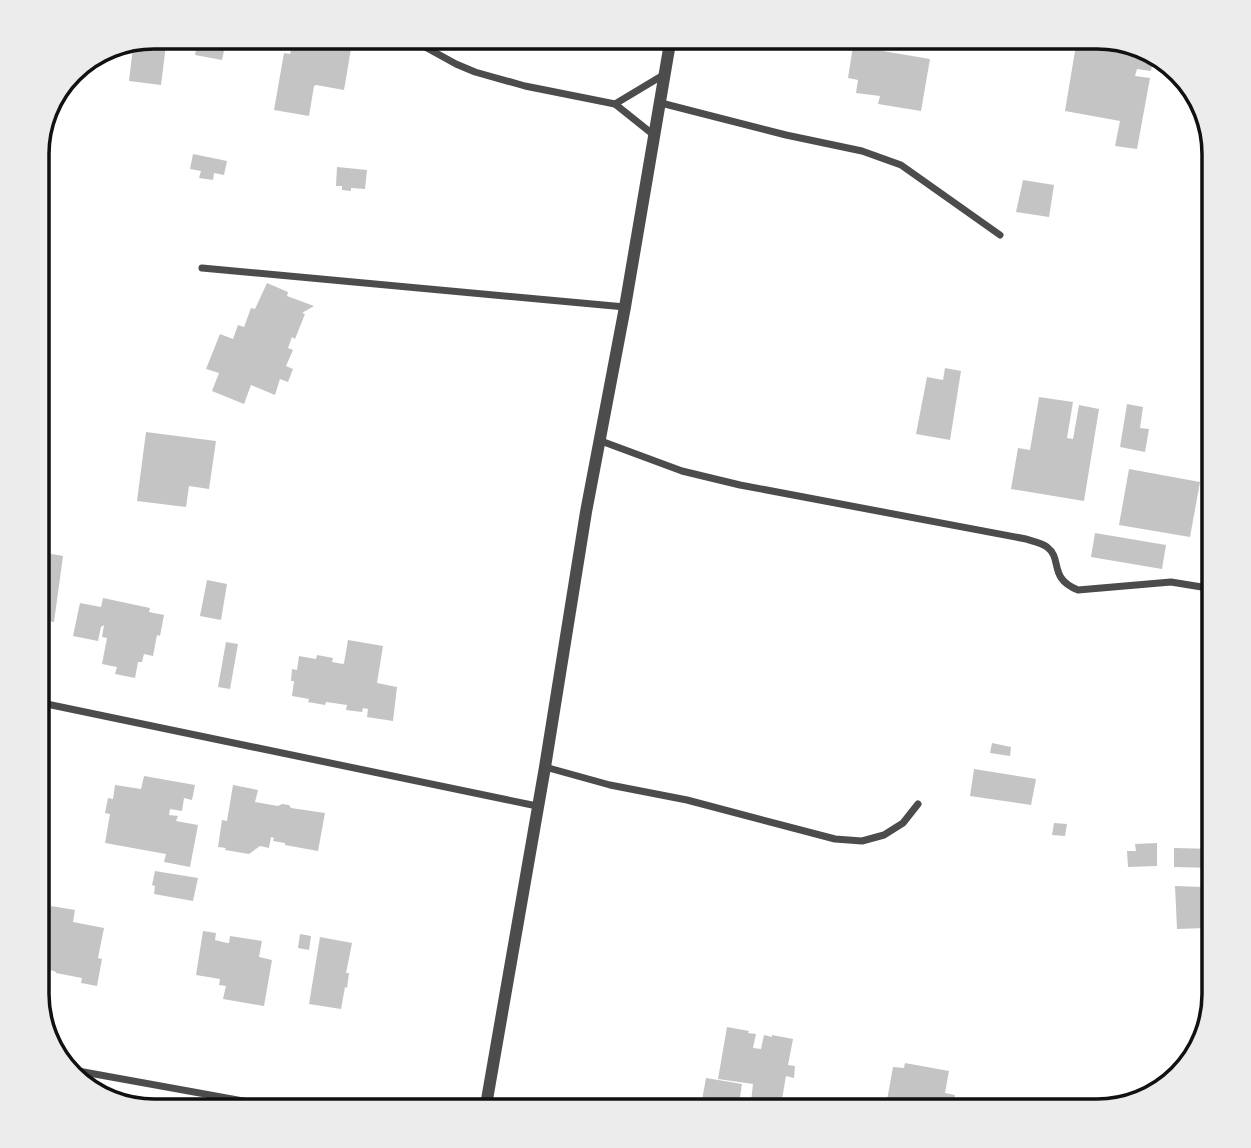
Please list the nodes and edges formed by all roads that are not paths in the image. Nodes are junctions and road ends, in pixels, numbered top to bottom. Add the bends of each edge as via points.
1 (429, 49) edge
2 (669, 49) edge
3 (665, 74) junction
4 (661, 103) junction
5 (615, 104) junction
6 (655, 136) junction
7 (1000, 235) dead end
8 (202, 268) dead end
9 (625, 307) junction
10 (601, 440) junction
11 (1202, 587) edge
12 (49, 704) edge
13 (545, 767) junction
14 (918, 804) dead end
15 (537, 806) junction
16 (86, 1073) edge
17 (222, 1099) edge
18 (487, 1099) edge

1 - 5 street via 500,80
2 - 3 street
3 - 4 street
3 - 5 street
4 - 6 street
4 - 7 street via 862,151 901,165
5 - 6 street
6 - 9 street
8 - 9 street
9 - 10 street
10 - 11 street via 717,480 1039,543 1054,556 1062,580 1078,590 1171,582
10 - 13 street
12 - 15 street
13 - 14 street via 835,839 862,841 884,835 903,823
13 - 15 street
15 - 18 street
16 - 17 street

